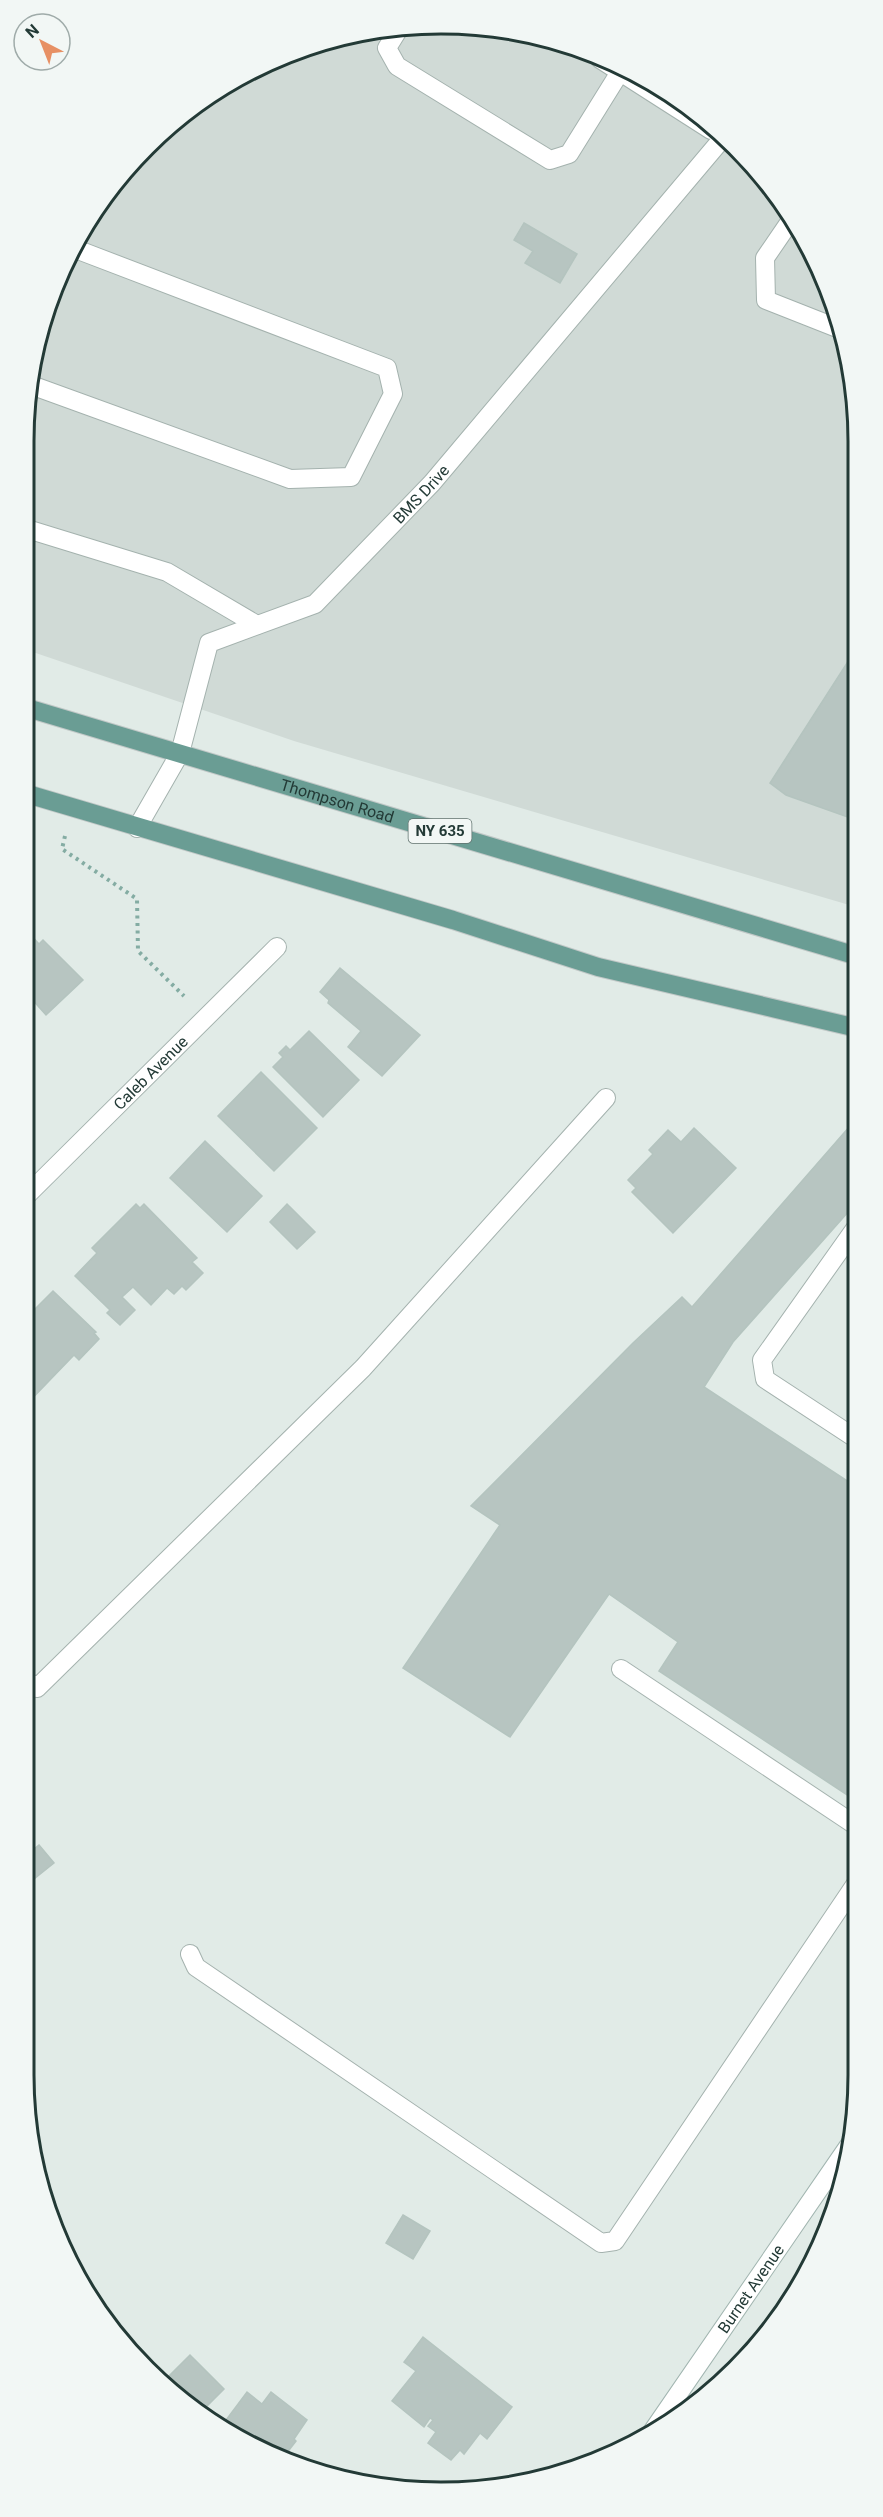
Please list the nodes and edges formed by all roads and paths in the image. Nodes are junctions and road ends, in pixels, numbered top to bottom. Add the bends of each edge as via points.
1 (394, 37) edge
2 (618, 74) edge
3 (718, 144) edge
4 (787, 226) edge
5 (82, 251) edge
6 (832, 326) edge
7 (38, 388) edge
8 (34, 531) edge
9 (257, 625) junction
10 (34, 710) edge
11 (180, 753) junction
12 (34, 796) edge
13 (72, 809) junction
14 (137, 828) junction
15 (277, 947) dead end
16 (848, 953) edge
17 (206, 1017) junction
18 (848, 1026) edge
19 (606, 1098) dead end
20 (34, 1188) edge
21 (848, 1239) edge
22 (848, 1433) edge
23 (621, 1669) dead end
24 (34, 1686) edge
25 (848, 1820) edge
26 (848, 1895) edge
27 (190, 1954) dead end
28 (840, 2158) edge
29 (662, 2418) edge

1 - 2 street via 387,48 397,66 550,160 569,154
3 - 9 street, BMS Drive via 432,483 315,603
4 - 6 street via 765,258 766,300
5 - 7 street via 387,368 393,394 351,477 290,479
8 - 9 street via 167,572
9 - 11 street, BMS Drive via 209,643
10 - 11 main road, Thompson Road / NY 635
11 - 14 street, BMS Drive
11 - 16 main road, Thompson Road / NY 635
12 - 13 main road
13 - 14 main road
13 - 17 path via 62,849 137,898 138,951
14 - 18 main road via 453,920 598,967
15 - 17 street, Caleb Avenue
17 - 20 street, Caleb Avenue
19 - 24 street via 355,1376 37,1688
21 - 22 street via 762,1360 765,1379
23 - 25 street
26 - 27 street via 615,2241 601,2243 196,1967
28 - 29 street, Burnet Avenue

